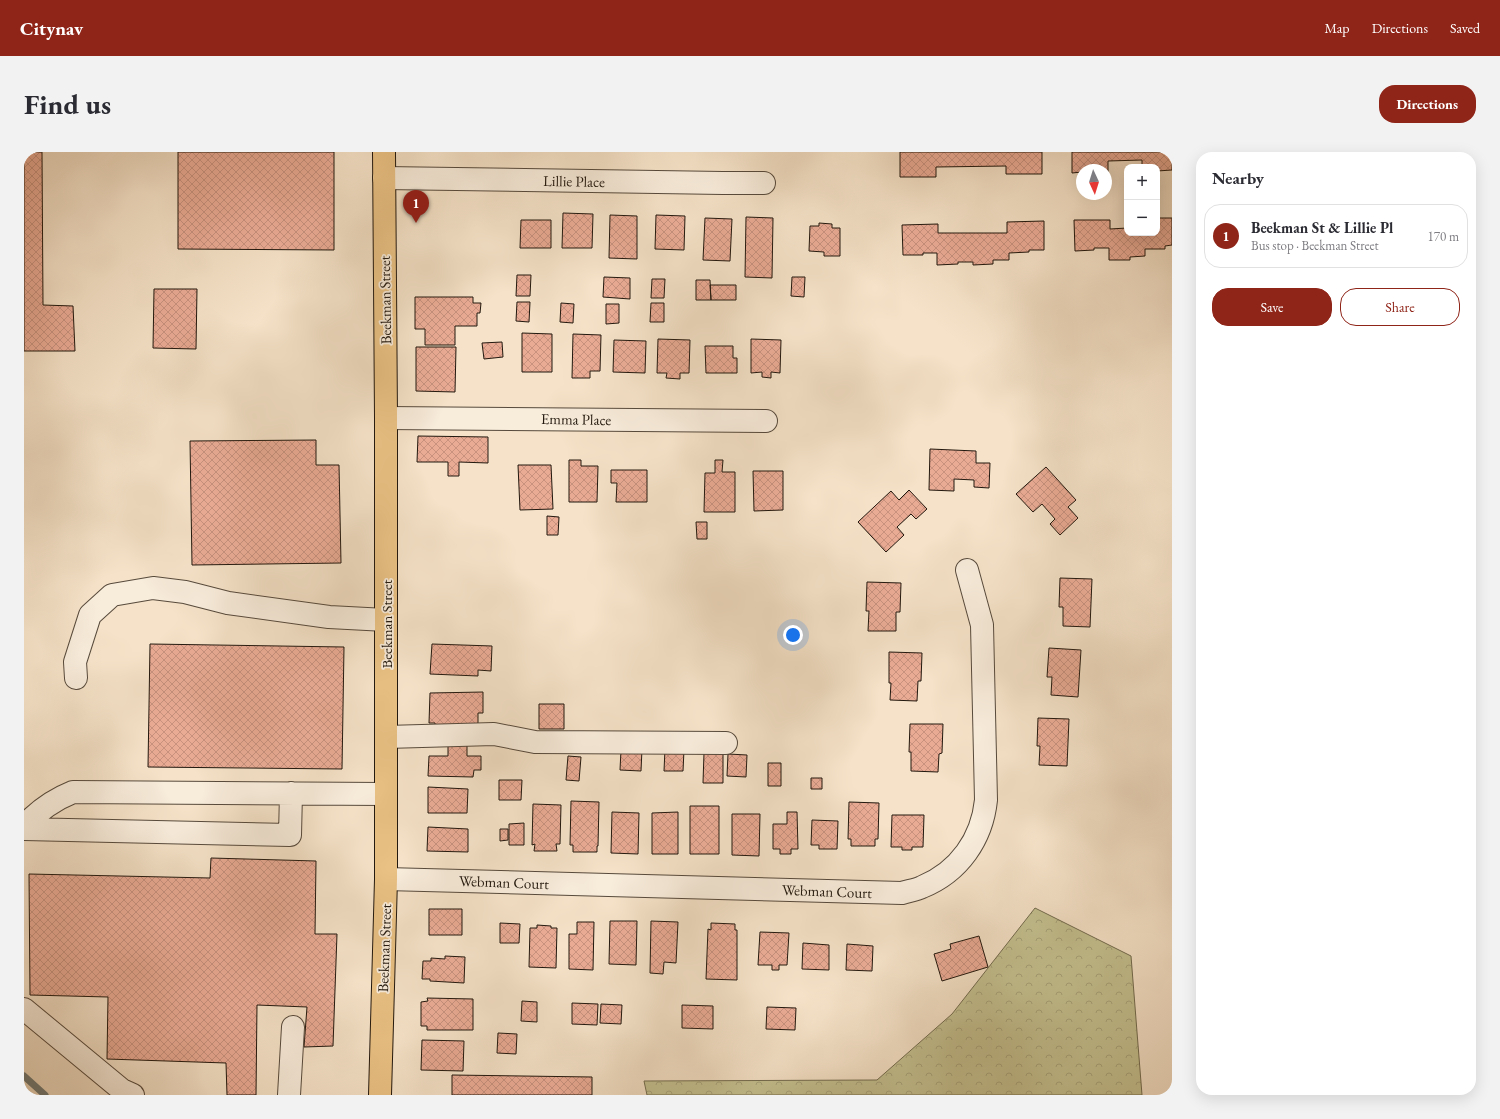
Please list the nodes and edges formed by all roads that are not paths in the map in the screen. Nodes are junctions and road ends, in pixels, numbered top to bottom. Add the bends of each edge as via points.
1 (384, 152) edge
2 (384, 178) junction
3 (764, 183) dead end
4 (386, 418) junction
5 (766, 421) dead end
6 (967, 570) dead end
7 (386, 620) junction
8 (76, 678) dead end
9 (386, 737) junction
10 (726, 743) dead end
11 (291, 793) junction
12 (386, 794) junction
13 (24, 826) edge
14 (24, 829) edge
15 (386, 879) junction
16 (24, 1009) edge
17 (293, 1027) dead end
18 (133, 1095) edge
19 (289, 1095) edge
20 (380, 1095) edge

1 - 2 main road, Beekman Street
2 - 3 street, Lillie Place
2 - 4 main road, Beekman Street
4 - 5 street, Emma Place
4 - 7 main road, Beekman Street
6 - 15 street, Webman Court via 982,625 985,810 970,849 957,866 922,888 902,893
7 - 8 street via 328,617 228,603 185,592 153,588 112,595 90,615 75,662
7 - 9 main road, Beekman Street
9 - 10 street via 494,734 535,742
9 - 12 main road, Beekman Street
11 - 12 street
11 - 13 street via 73,792 42,809
11 - 14 street via 290,834
12 - 15 main road, Beekman Street
15 - 20 main road, Beekman Street
16 - 18 street via 122,1090
17 - 19 street

